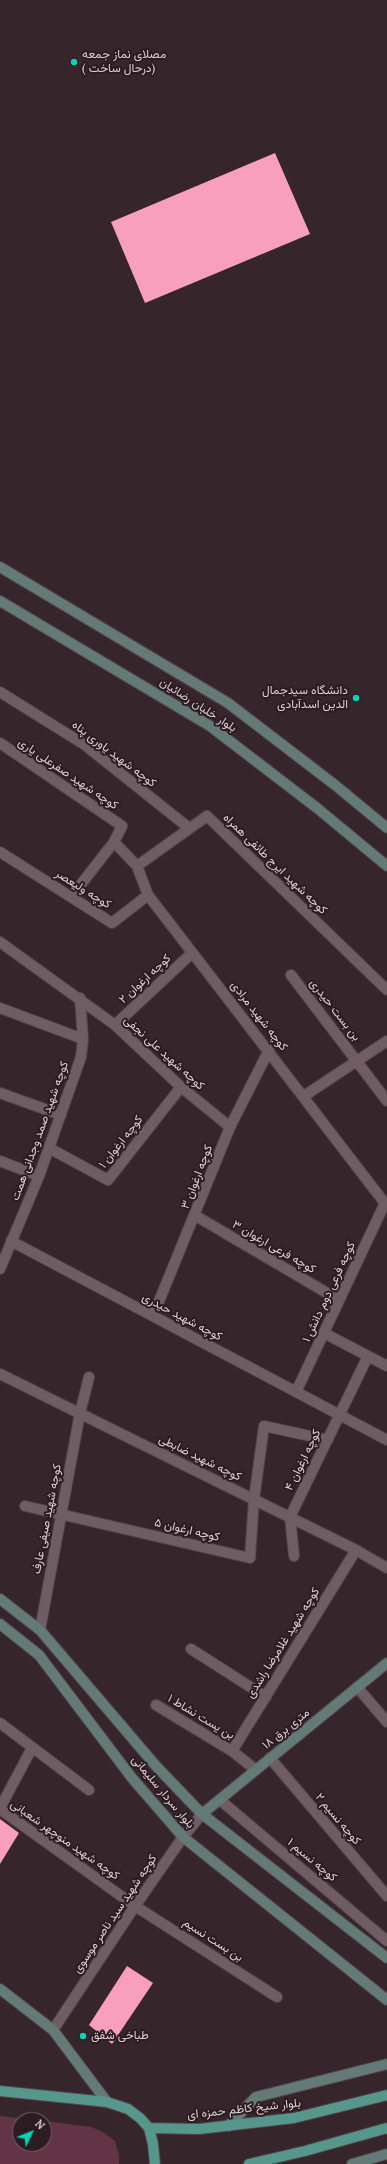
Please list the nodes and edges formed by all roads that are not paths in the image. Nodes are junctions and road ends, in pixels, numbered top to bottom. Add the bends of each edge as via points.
1 (0, 567) edge
2 (0, 601) edge
3 (0, 692) edge
4 (0, 743) edge
5 (189, 828) junction
6 (387, 828) edge
7 (114, 842) junction
8 (0, 852) edge
9 (137, 866) junction
10 (387, 866) edge
11 (148, 895) junction
12 (71, 897) junction
13 (0, 942) edge
14 (192, 953) junction
15 (291, 975) dead end
16 (387, 990) edge
17 (80, 998) junction
18 (0, 1008) edge
19 (115, 1025) junction
20 (83, 1038) junction
21 (387, 1041) edge
22 (269, 1050) junction
23 (357, 1061) junction
24 (181, 1087) junction
25 (0, 1093) edge
26 (304, 1096) junction
27 (387, 1101) edge
28 (61, 1115) junction
29 (230, 1127) junction
30 (49, 1148) junction
31 (0, 1161) edge
32 (39, 1176) junction
33 (386, 1205) edge
34 (196, 1216) junction
35 (11, 1241) junction
36 (0, 1269) edge
37 (339, 1300) junction
38 (153, 1316) junction
39 (324, 1333) junction
40 (368, 1356) junction
41 (387, 1366) edge
42 (0, 1374) edge
43 (89, 1377) dead end
44 (296, 1392) junction
45 (80, 1413) junction
46 (340, 1415) junction
47 (328, 1440) junction
48 (387, 1440) edge
49 (254, 1499) junction
50 (26, 1506) dead end
51 (62, 1514) junction
52 (290, 1517) junction
53 (356, 1550) junction
54 (294, 1556) dead end
55 (387, 1568) edge
56 (0, 1599) edge
57 (0, 1624) edge
58 (40, 1630) junction
59 (191, 1649) dead end
60 (387, 1663) edge
61 (357, 1687) junction
62 (266, 1697) junction
63 (156, 1705) dead end
64 (387, 1722) edge
65 (0, 1723) edge
66 (32, 1748) junction
67 (232, 1751) junction
68 (270, 1758) junction
69 (256, 1770) junction
70 (89, 1790) dead end
71 (220, 1800) junction
72 (0, 1809) edge
73 (202, 1814) junction
74 (183, 1837) junction
75 (387, 1896) edge
76 (136, 1906) junction
77 (387, 1941) edge
78 (387, 1958) edge
79 (0, 1989) edge
80 (277, 1997) dead end
81 (387, 2000) edge
82 (53, 2030) junction
83 (387, 2064) edge
84 (0, 2091) edge
85 (387, 2094) edge
86 (107, 2102) junction
87 (228, 2126) junction
88 (149, 2128) junction
89 (387, 2128) edge
90 (387, 2154) edge
91 (263, 2163) edge
92 (155, 2164) edge
93 (249, 2164) edge
94 (352, 2164) edge

1 - 6 main road, بلوار خلبان رضائیان via 228,703
2 - 10 main road, بلوار خلبان رضائیان via 210,726 317,808
3 - 5 street, کوچه شهید یاوری پناه via 85,744
4 - 7 street, کوچه شهید صفرعلی یاری via 122,826
5 - 9 street, کوچه شهید ایرج طائفی همراه
5 - 16 street, کوچه شهید ایرج طائفی همراه via 206,816
7 - 9 street, کوچه شهید مرادی
7 - 12 street
8 - 12 street, کوچه ولیعصر
9 - 11 street, کوچه شهید مرادی
11 - 12 street, کوچه ولیعصر via 112,923
11 - 14 street, کوچه شهید مرادی
13 - 17 street, کوچه شهید علی نجفی
14 - 19 street, کوچه ارغوان ۲
14 - 22 street, کوچه شهید مرادی
15 - 23 street, بن بست حیدری
17 - 19 street, کوچه شهید علی نجفی
17 - 20 street, کوچه شهید صمد وجدانی همت
18 - 20 street
19 - 24 street, کوچه شهید علی نجفی
20 - 28 street, کوچه شهید صمد وجدانی همت via 81,1057
21 - 23 street
22 - 26 street, کوچه شهید مرادی
22 - 29 street, کوچه ارغوان ۳
23 - 26 street
23 - 27 street, بن بست حیدری
24 - 29 street, کوچه شهید علی نجفی
24 - 30 street, کوچه ارغوان ۱ via 108,1180
25 - 28 street
26 - 33 street, کوچه شهید مرادی
28 - 30 street, کوچه شهید صمد وجدانی همت
29 - 34 street, کوچه ارغوان ۳
30 - 32 street, کوچه شهید صمد وجدانی همت
31 - 32 street
32 - 35 street, کوچه شهید صمد وجدانی همت
33 - 37 street, کوچه فرعی دوم دانش ۱
34 - 37 street, کوچه فرعی ارغوان ۳
34 - 38 street, کوچه ارغوان ۳
35 - 36 street, کوچه شهید صمد وجدانی همت
35 - 38 street, کوچه شهید حیدری
37 - 39 street, کوچه فرعی دوم دانش ۱
38 - 44 street, کوچه شهید حیدری
39 - 40 street
39 - 44 street, کوچه فرعی دوم دانش ۱
40 - 41 street
40 - 46 street, کوچه ارغوان ۴
42 - 45 street, کوچه شهید ضابطی
43 - 45 street, کوچه شهید صیفی عارف
44 - 46 street, کوچه شهید حیدری
45 - 49 street, کوچه شهید ضابطی
45 - 51 street, کوچه شهید صیفی عارف
46 - 47 street, کوچه ارغوان ۴
46 - 48 street, کوچه شهید حیدری
47 - 49 street via 264,1426
47 - 52 street, کوچه ارغوان ۴
49 - 51 street, کوچه ارغوان ۵ via 250,1558
49 - 52 street, کوچه شهید ضابطی
50 - 51 street
51 - 58 street, کوچه شهید صیفی عارف
52 - 53 street, کوچه شهید ضابطی
52 - 54 street
53 - 55 street, کوچه شهید ضابطی
53 - 62 street, کوچه شهید غلامرضا راشدی
56 - 58 main road, بلوار سردار سلیمانی
57 - 74 main road, بلوار سردار سلیمانی via 39,1655 132,1778
58 - 73 main road, بلوار سردار سلیمانی via 156,1766
59 - 62 street
60 - 61 main road, ۱۸ متری برق
61 - 64 street
61 - 68 main road, ۱۸ متری برق
62 - 67 street, کوچه شهید غلامرضا راشدی
63 - 67 street, بن یست نشاط ۱
65 - 66 street
66 - 70 street
66 - 72 street
67 - 69 street, بن یست نشاط ۱
68 - 69 main road, ۱۸ متری برق
68 - 75 street, کوچه نسیم ۲
69 - 71 main road, ۱۸ متری برق
71 - 73 main road, ۱۸ متری برق
71 - 77 street, کوچه نسیم ۱
72 - 76 street, کوچه شهید منوچهر شعبانی
73 - 74 street, کوچه شهید سید ناصر موسوی
73 - 78 main road, بلوار سردار سلیمانی
74 - 76 street, کوچه شهید سید ناصر موسوی
74 - 81 main road, بلوار سردار سلیمانی
76 - 80 street, بن بست نسیم
76 - 82 street, کوچه شهید سید ناصر موسوی
79 - 82 main road
82 - 86 main road
83 - 87 main road via 256,2097
84 - 86 main road
85 - 87 main road, بلوار شیخ کاظم حمزه ای via 294,2118
86 - 88 main road via 128,2109
87 - 88 main road, بلوار شیخ کاظم حمزه ای via 199,2129
88 - 92 main road
89 - 91 main road
90 - 94 main road
91 - 93 main road

